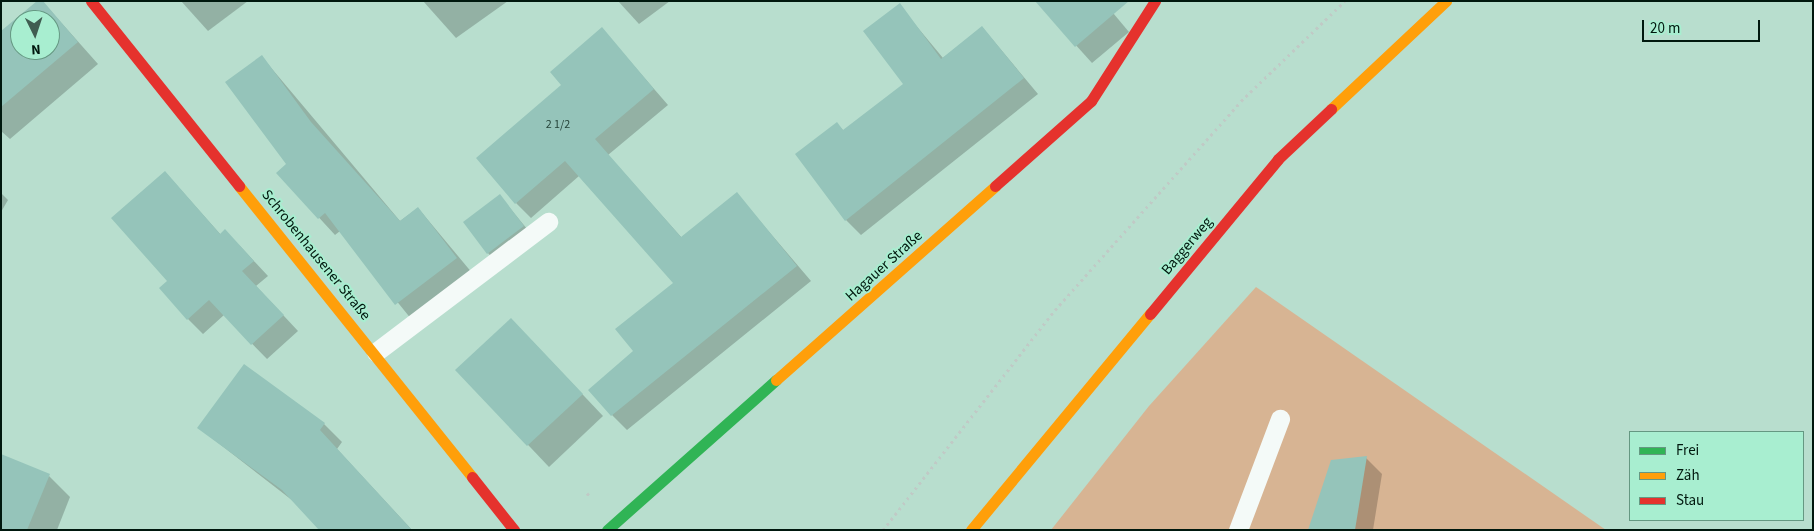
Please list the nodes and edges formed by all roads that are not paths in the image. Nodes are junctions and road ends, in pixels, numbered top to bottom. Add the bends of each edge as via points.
1 (91, 1) edge
2 (1155, 1) edge
3 (1446, 1) edge
4 (548, 222) dead end
5 (376, 352) junction
6 (1280, 419) dead end
7 (514, 530) edge
8 (607, 530) edge
9 (971, 530) edge
10 (1238, 530) edge

1 - 5 street, Schrobenhausener Straße
2 - 8 street, Hagauer Straße via 1091,101
3 - 9 street, Baggerweg via 1278,160
4 - 5 lane
5 - 7 street, Schrobenhausener Straße
6 - 10 lane

